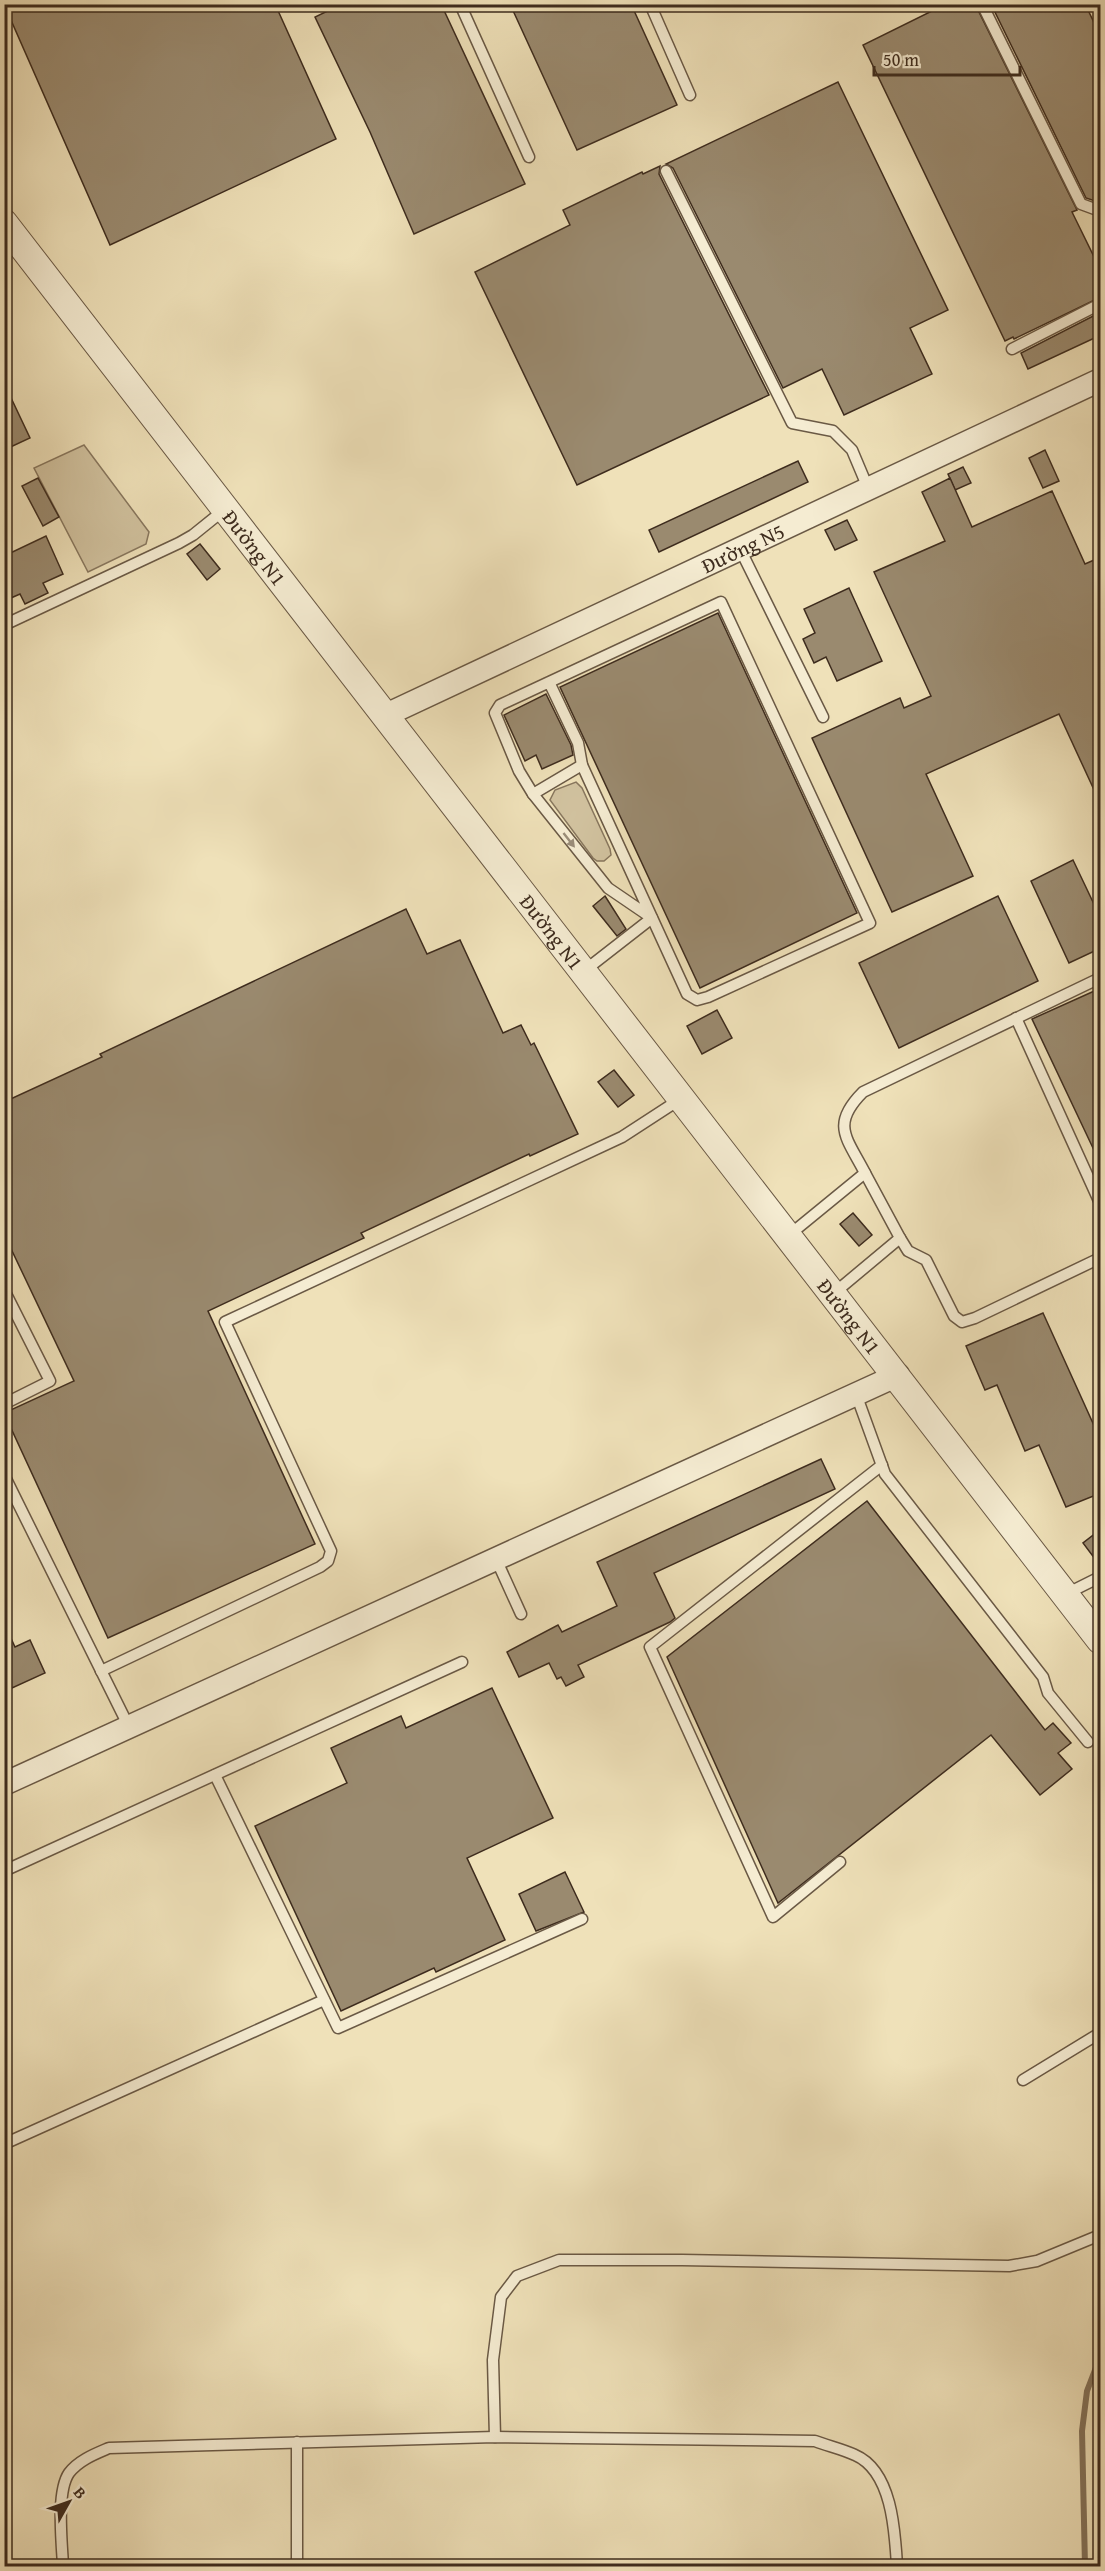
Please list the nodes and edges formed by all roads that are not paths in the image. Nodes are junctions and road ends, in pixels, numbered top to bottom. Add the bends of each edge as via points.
1 (460, 4) edge
2 (650, 4) edge
3 (982, 4) edge
4 (690, 95) dead end
5 (529, 157) dead end
6 (666, 171) dead end
7 (1101, 211) edge
8 (4, 223) edge
9 (1101, 304) edge
10 (1012, 349) dead end
11 (1101, 380) edge
12 (868, 488) junction
13 (226, 508) junction
14 (740, 549) junction
15 (4, 625) edge
16 (549, 682) junction
17 (386, 715) junction
18 (823, 717) dead end
19 (582, 765) junction
20 (533, 794) junction
21 (652, 918) junction
22 (584, 971) junction
23 (1101, 978) edge
24 (1016, 1018) junction
25 (682, 1098) junction
26 (865, 1173) junction
27 (1101, 1203) edge
28 (788, 1237) junction
29 (900, 1238) junction
30 (1101, 1258) edge
31 (4, 1290) edge
32 (833, 1294) junction
33 (898, 1375) junction
34 (856, 1394) junction
35 (4, 1404) edge
36 (882, 1465) junction
37 (4, 1475) edge
38 (496, 1559) junction
39 (1101, 1577) edge
40 (1066, 1594) junction
41 (521, 1614) dead end
42 (1101, 1640) edge
43 (462, 1662) dead end
44 (101, 1671) junction
45 (129, 1727) junction
46 (1088, 1742) dead end
47 (215, 1775) junction
48 (4, 1784) edge
49 (840, 1862) dead end
50 (4, 1871) edge
51 (582, 1919) dead end
52 (324, 2000) junction
53 (1101, 2033) edge
54 (1023, 2080) dead end
55 (4, 2144) edge
56 (1101, 2235) edge
57 (495, 2437) junction
58 (297, 2442) junction
59 (63, 2566) edge
60 (297, 2566) edge
61 (897, 2566) edge

1 - 5 lane
2 - 4 lane
3 - 7 lane via 1081,204
6 - 12 lane via 792,423 833,432 852,450
8 - 13 street, Đường N1
9 - 10 lane
11 - 12 street, Đường N5
12 - 14 street, Đường N5
13 - 15 lane via 179,543
13 - 17 street, Đường N1
14 - 17 street, Đường N5
14 - 18 lane
16 - 19 lane via 578,743
16 - 20 lane via 500,705 495,713
16 - 21 lane via 721,602 870,923 697,1000 687,994
17 - 22 street, Đường N1
19 - 20 lane
19 - 21 lane
20 -> 21 lane via 608,888
21 - 22 lane
22 - 25 street, Đường N1
23 - 24 lane
24 - 26 lane via 871,1086 855,1099 842,1124
24 - 27 lane
25 - 28 street, Đường N1
25 - 44 lane via 622,1137 225,1322 331,1551 328,1561
26 - 28 lane
26 - 29 lane
28 - 32 street, Đường N1
29 - 30 lane via 908,1251 926,1260 954,1316 962,1322
29 - 32 lane
31 - 35 lane via 50,1382
32 - 33 street, Đường N1
33 - 34 street
33 - 40 street, Đường N1
34 - 36 lane
34 - 38 street
36 - 46 lane
36 - 49 lane via 650,1647 773,1917
37 - 44 lane
38 - 41 lane
38 - 45 street
39 - 40 lane
40 - 42 street, Đường N1
43 - 47 lane
44 - 45 lane
45 - 48 street
47 - 50 lane
47 - 52 lane
51 - 52 lane via 338,2028
52 - 55 lane
53 - 54 lane
56 - 57 lane via 1037,2261 1008,2266 559,2260 517,2276 501,2296 493,2360
57 - 58 lane
57 - 61 lane via 815,2441 857,2455 882,2479 895,2528
58 - 59 lane via 109,2448 84,2459 69,2474 62,2493
58 - 60 lane

